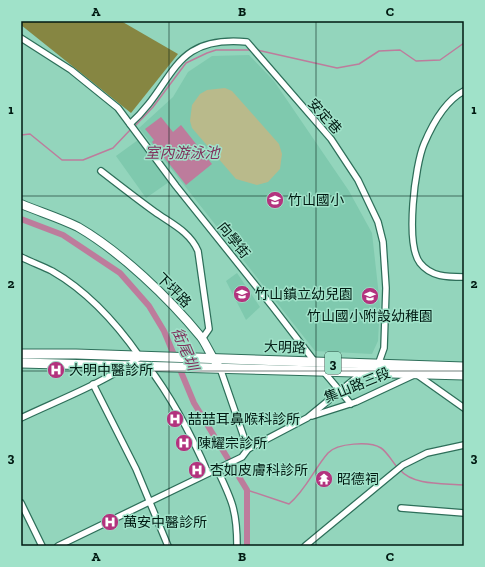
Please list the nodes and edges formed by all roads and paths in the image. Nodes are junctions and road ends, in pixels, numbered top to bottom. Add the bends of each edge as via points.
1 (21, 38) edge
2 (464, 91) edge
3 (130, 124) junction
4 (101, 171) dead end
5 (21, 204) edge
6 (21, 257) edge
7 (464, 277) edge
8 (202, 339) junction
9 (21, 354) edge
10 (140, 357) junction
11 (213, 359) junction
12 (314, 362) junction
13 (21, 363) edge
14 (202, 363) junction
15 (380, 364) junction
16 (127, 366) junction
17 (148, 367) junction
18 (464, 367) edge
19 (220, 368) junction
20 (417, 370) junction
21 (323, 371) junction
22 (363, 372) junction
23 (464, 375) edge
24 (93, 384) junction
25 (342, 391) junction
26 (351, 404) junction
27 (463, 406) edge
28 (21, 418) edge
29 (307, 418) junction
30 (464, 445) edge
31 (248, 449) junction
32 (217, 470) junction
33 (208, 473) junction
34 (150, 501) junction
35 (21, 503) edge
36 (401, 508) dead end
37 (464, 513) edge
38 (310, 545) edge
39 (42, 546) edge
40 (58, 546) edge
41 (168, 546) edge
42 (238, 546) edge

1 - 3 street via 92,86 118,108
2 - 7 street via 456,95 444,110 424,145 411,229 416,258 420,264 444,277
3 - 12 street, 向學街
3 - 15 street, 安定巷 via 143,112 186,54 206,44 247,42 331,139 358,180 378,222 383,242 386,288 384,348
4 - 8 street via 183,230 195,244 209,329
5 - 8 street, 下坪路 via 77,227 111,248
6 - 10 street via 52,272 76,288 115,325
8 - 11 street, 下坪路
9 - 10 main road, 3
10 - 14 main road, 3 via 164,357
10 - 16 street
10 - 17 street
11 - 12 main road, 大明路 / 3
11 - 14 main road, 大明路 / 3
11 - 19 street, 下坪路
12 - 15 main road, 大明路 / 3
13 - 16 main road, 3
14 - 17 main road, 3
14 - 19 main road, 大明路 / 3
15 - 20 main road, 大明路 / 3
15 - 22 street, 集山路三段
16 - 17 main road, 3
16 - 24 street
17 - 33 street via 181,414
18 - 20 main road, 大明路 / 3
19 - 21 main road, 大明路 / 3
19 - 31 street, 下坪路
20 - 22 main road, 大明路 / 3
20 - 23 main road, 大明路 / 3
20 - 26 street, 集山路三段
20 - 27 street
21 - 22 main road, 大明路 / 3
21 - 25 street
22 - 25 street, 集山路三段
24 - 28 street
24 - 34 street
25 - 26 street
25 - 29 street, 集山路三段
26 - 29 street, 集山路三段
29 - 31 street, 集山路三段
30 - 38 street via 427,453 403,465
31 - 32 street, 集山路三段 via 242,457
32 - 33 street
32 - 42 street via 232,498 236,513
33 - 34 street
34 - 40 street
34 - 41 street
35 - 39 street
36 - 37 street

